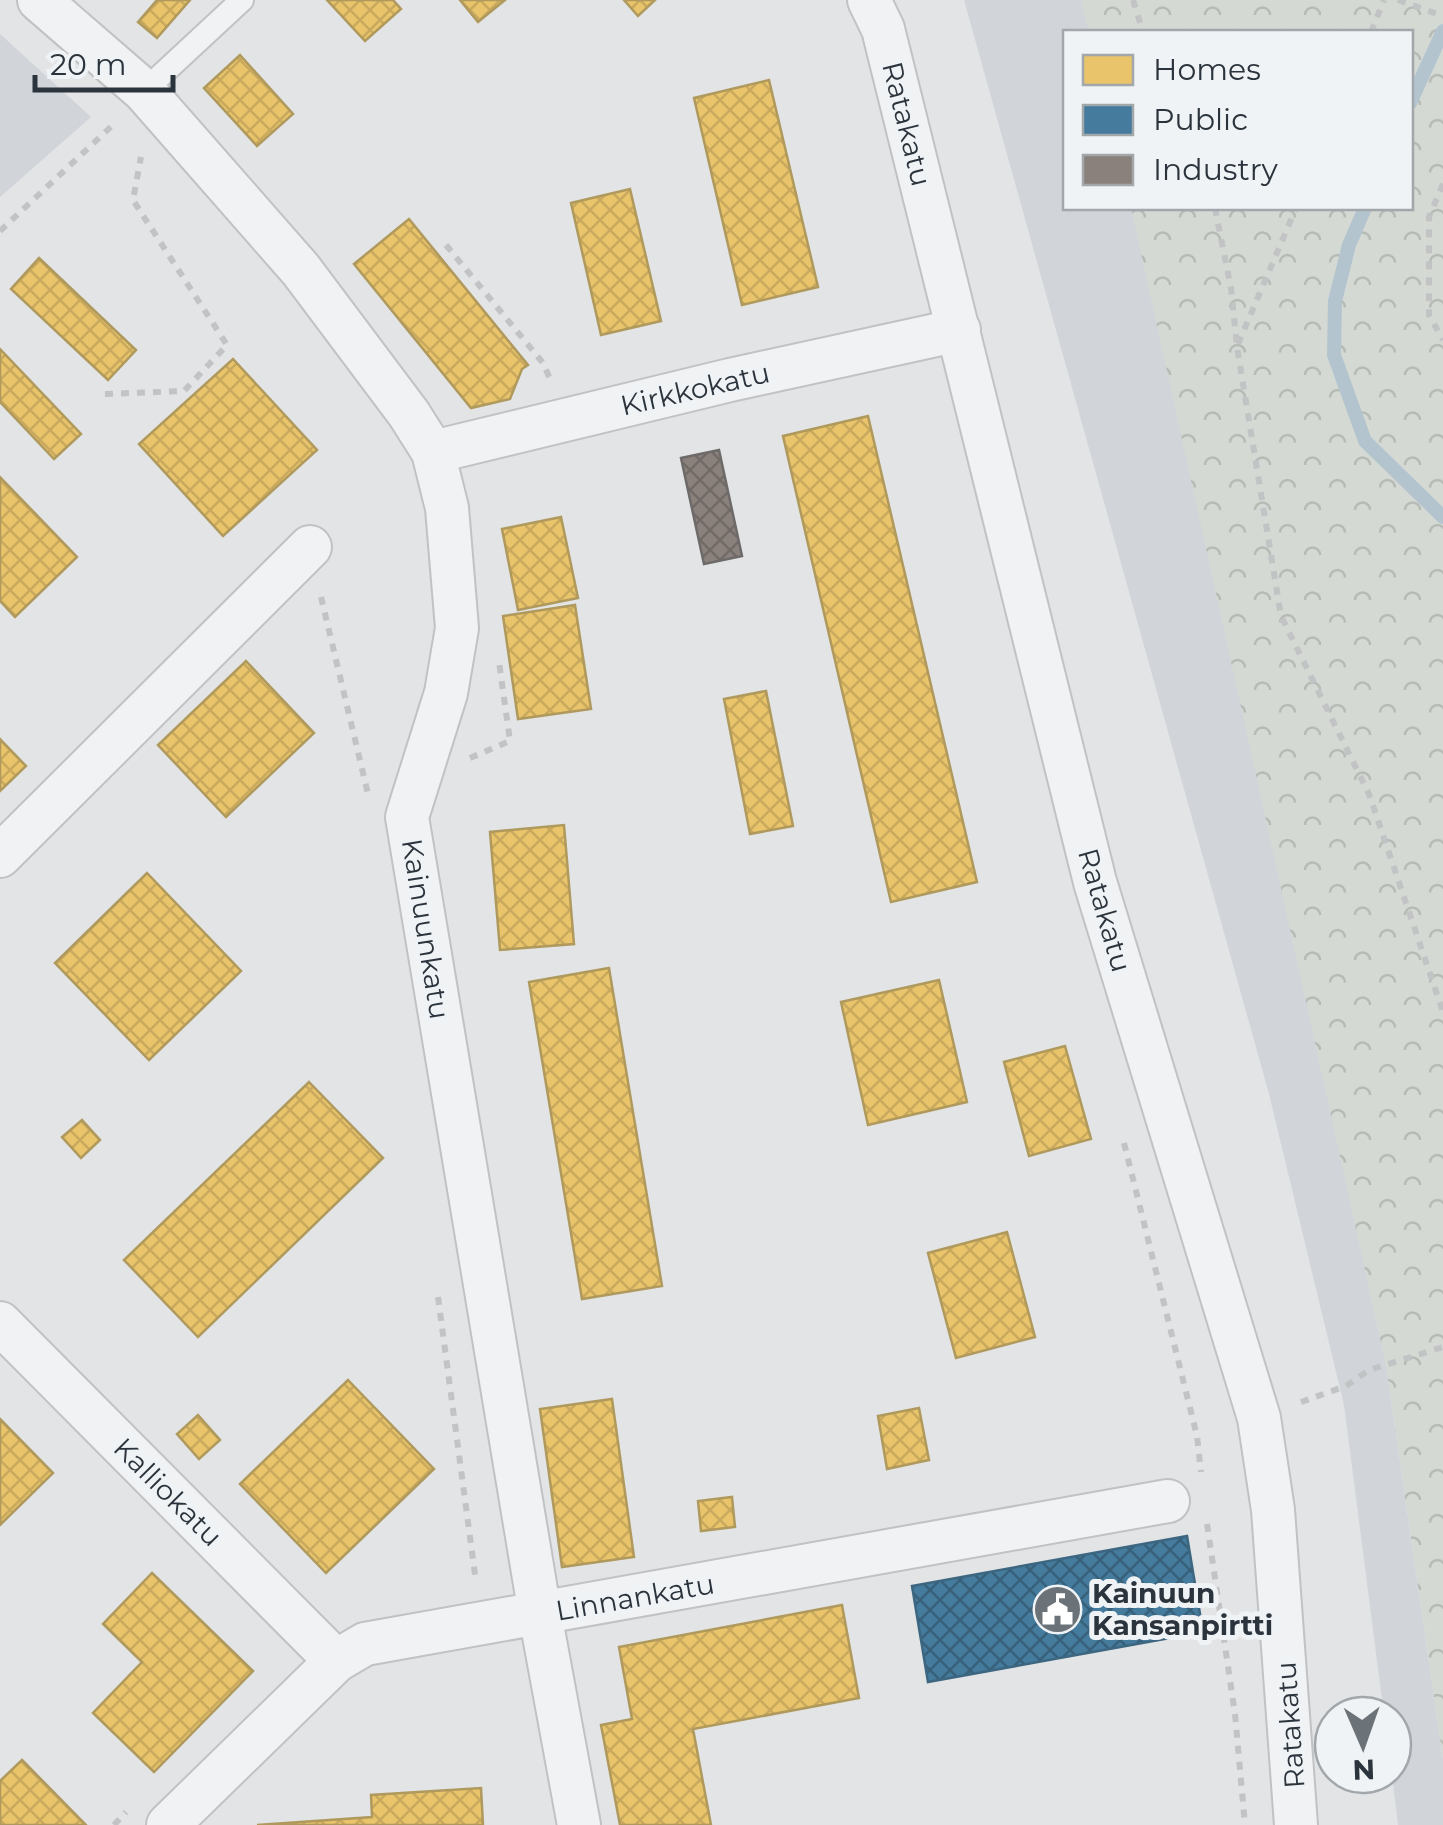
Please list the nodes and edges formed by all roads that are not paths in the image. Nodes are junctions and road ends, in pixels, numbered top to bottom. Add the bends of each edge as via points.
1 (39, 0) edge
2 (242, 0) edge
3 (869, 0) edge
4 (131, 106) junction
5 (959, 330) junction
6 (433, 452) junction
7 (310, 547) road end
8 (0, 856) edge
9 (0, 1322) edge
10 (1168, 1500) dead end
11 (540, 1614) junction
12 (336, 1661) junction
13 (168, 1825) edge
14 (579, 1825) edge
15 (1296, 1825) edge

1 - 4 street, Kainuunkatu
2 - 4 lane
3 - 5 street, Ratakatu via 883,29
4 - 6 street, Kainuunkatu via 301,270
5 - 6 street, Kirkkokatu
5 - 15 street, Ratakatu via 1095,882 1259,1418 1275,1529
6 - 11 street, Kainuunkatu via 447,508 457,628 446,694 407,817
7 - 8 street
9 - 12 street, Kalliokatu
10 - 11 street, Linnankatu
11 - 12 street, Linnankatu via 365,1644
11 - 14 street, Kainuunkatu
12 - 13 street, Linnankatu

